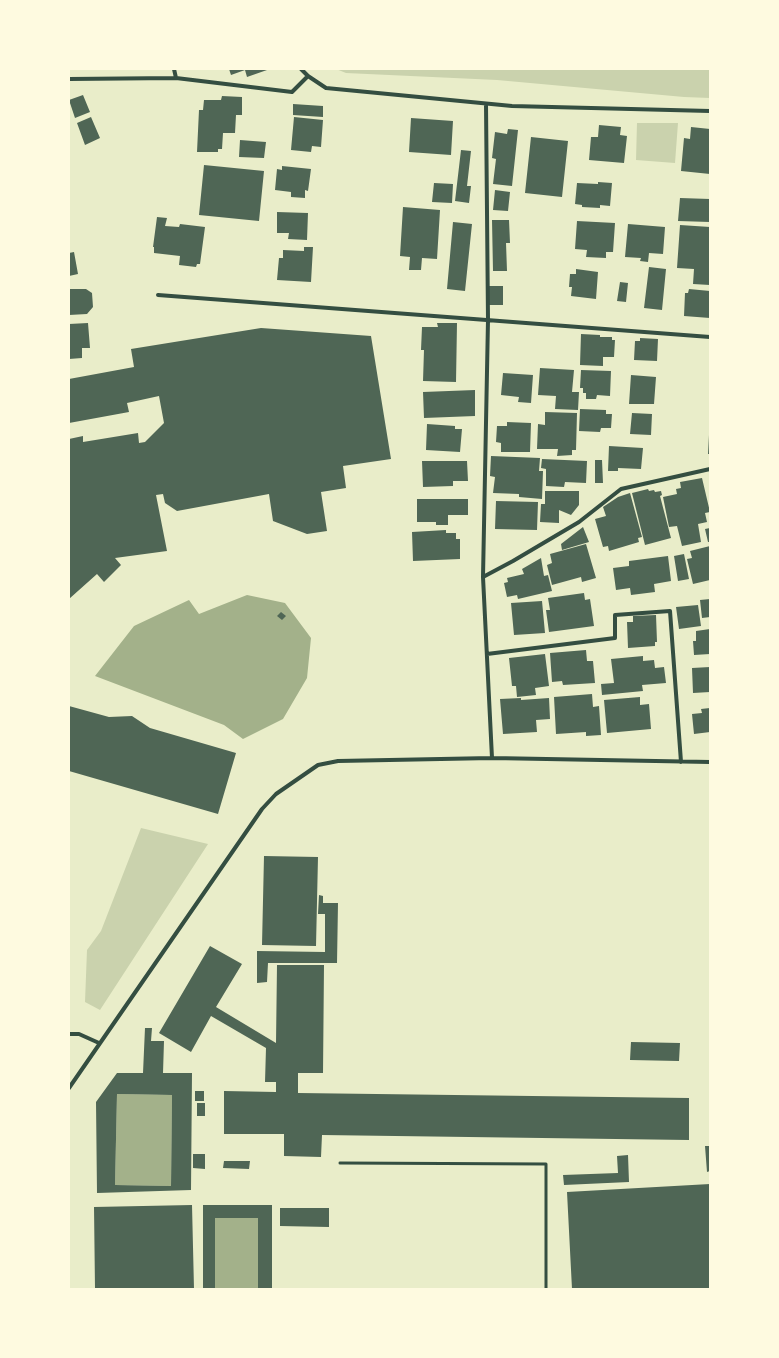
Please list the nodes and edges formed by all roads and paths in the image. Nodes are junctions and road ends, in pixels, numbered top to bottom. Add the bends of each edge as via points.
1 (174, 69) edge
2 (301, 69) edge
3 (308, 76) junction
4 (69, 78) edge
5 (176, 78) junction
6 (486, 104) junction
7 (710, 111) edge
8 (158, 295) dead end
9 (488, 320) junction
10 (710, 337) edge
11 (710, 469) edge
12 (483, 577) junction
13 (488, 654) junction
14 (492, 758) junction
15 (681, 762) junction
16 (710, 762) edge
17 (69, 1034) edge
18 (99, 1042) junction
19 (69, 1088) edge
20 (340, 1163) dead end
21 (546, 1289) edge

1 - 5 street
2 - 3 street
3 - 5 street via 292,92
3 - 6 street via 326,88
4 - 5 street
6 - 7 street
6 - 9 street
8 - 9 street
9 - 10 street
9 - 12 street
11 - 12 street via 621,489 579,522
12 - 13 street
13 - 14 street
13 - 15 street via 615,638 615,615 670,611
14 - 15 street
14 - 18 street via 338,760 318,765 276,794 262,809
15 - 16 street
17 - 18 street via 79,1034
18 - 19 street
20 - 21 lane via 546,1164

